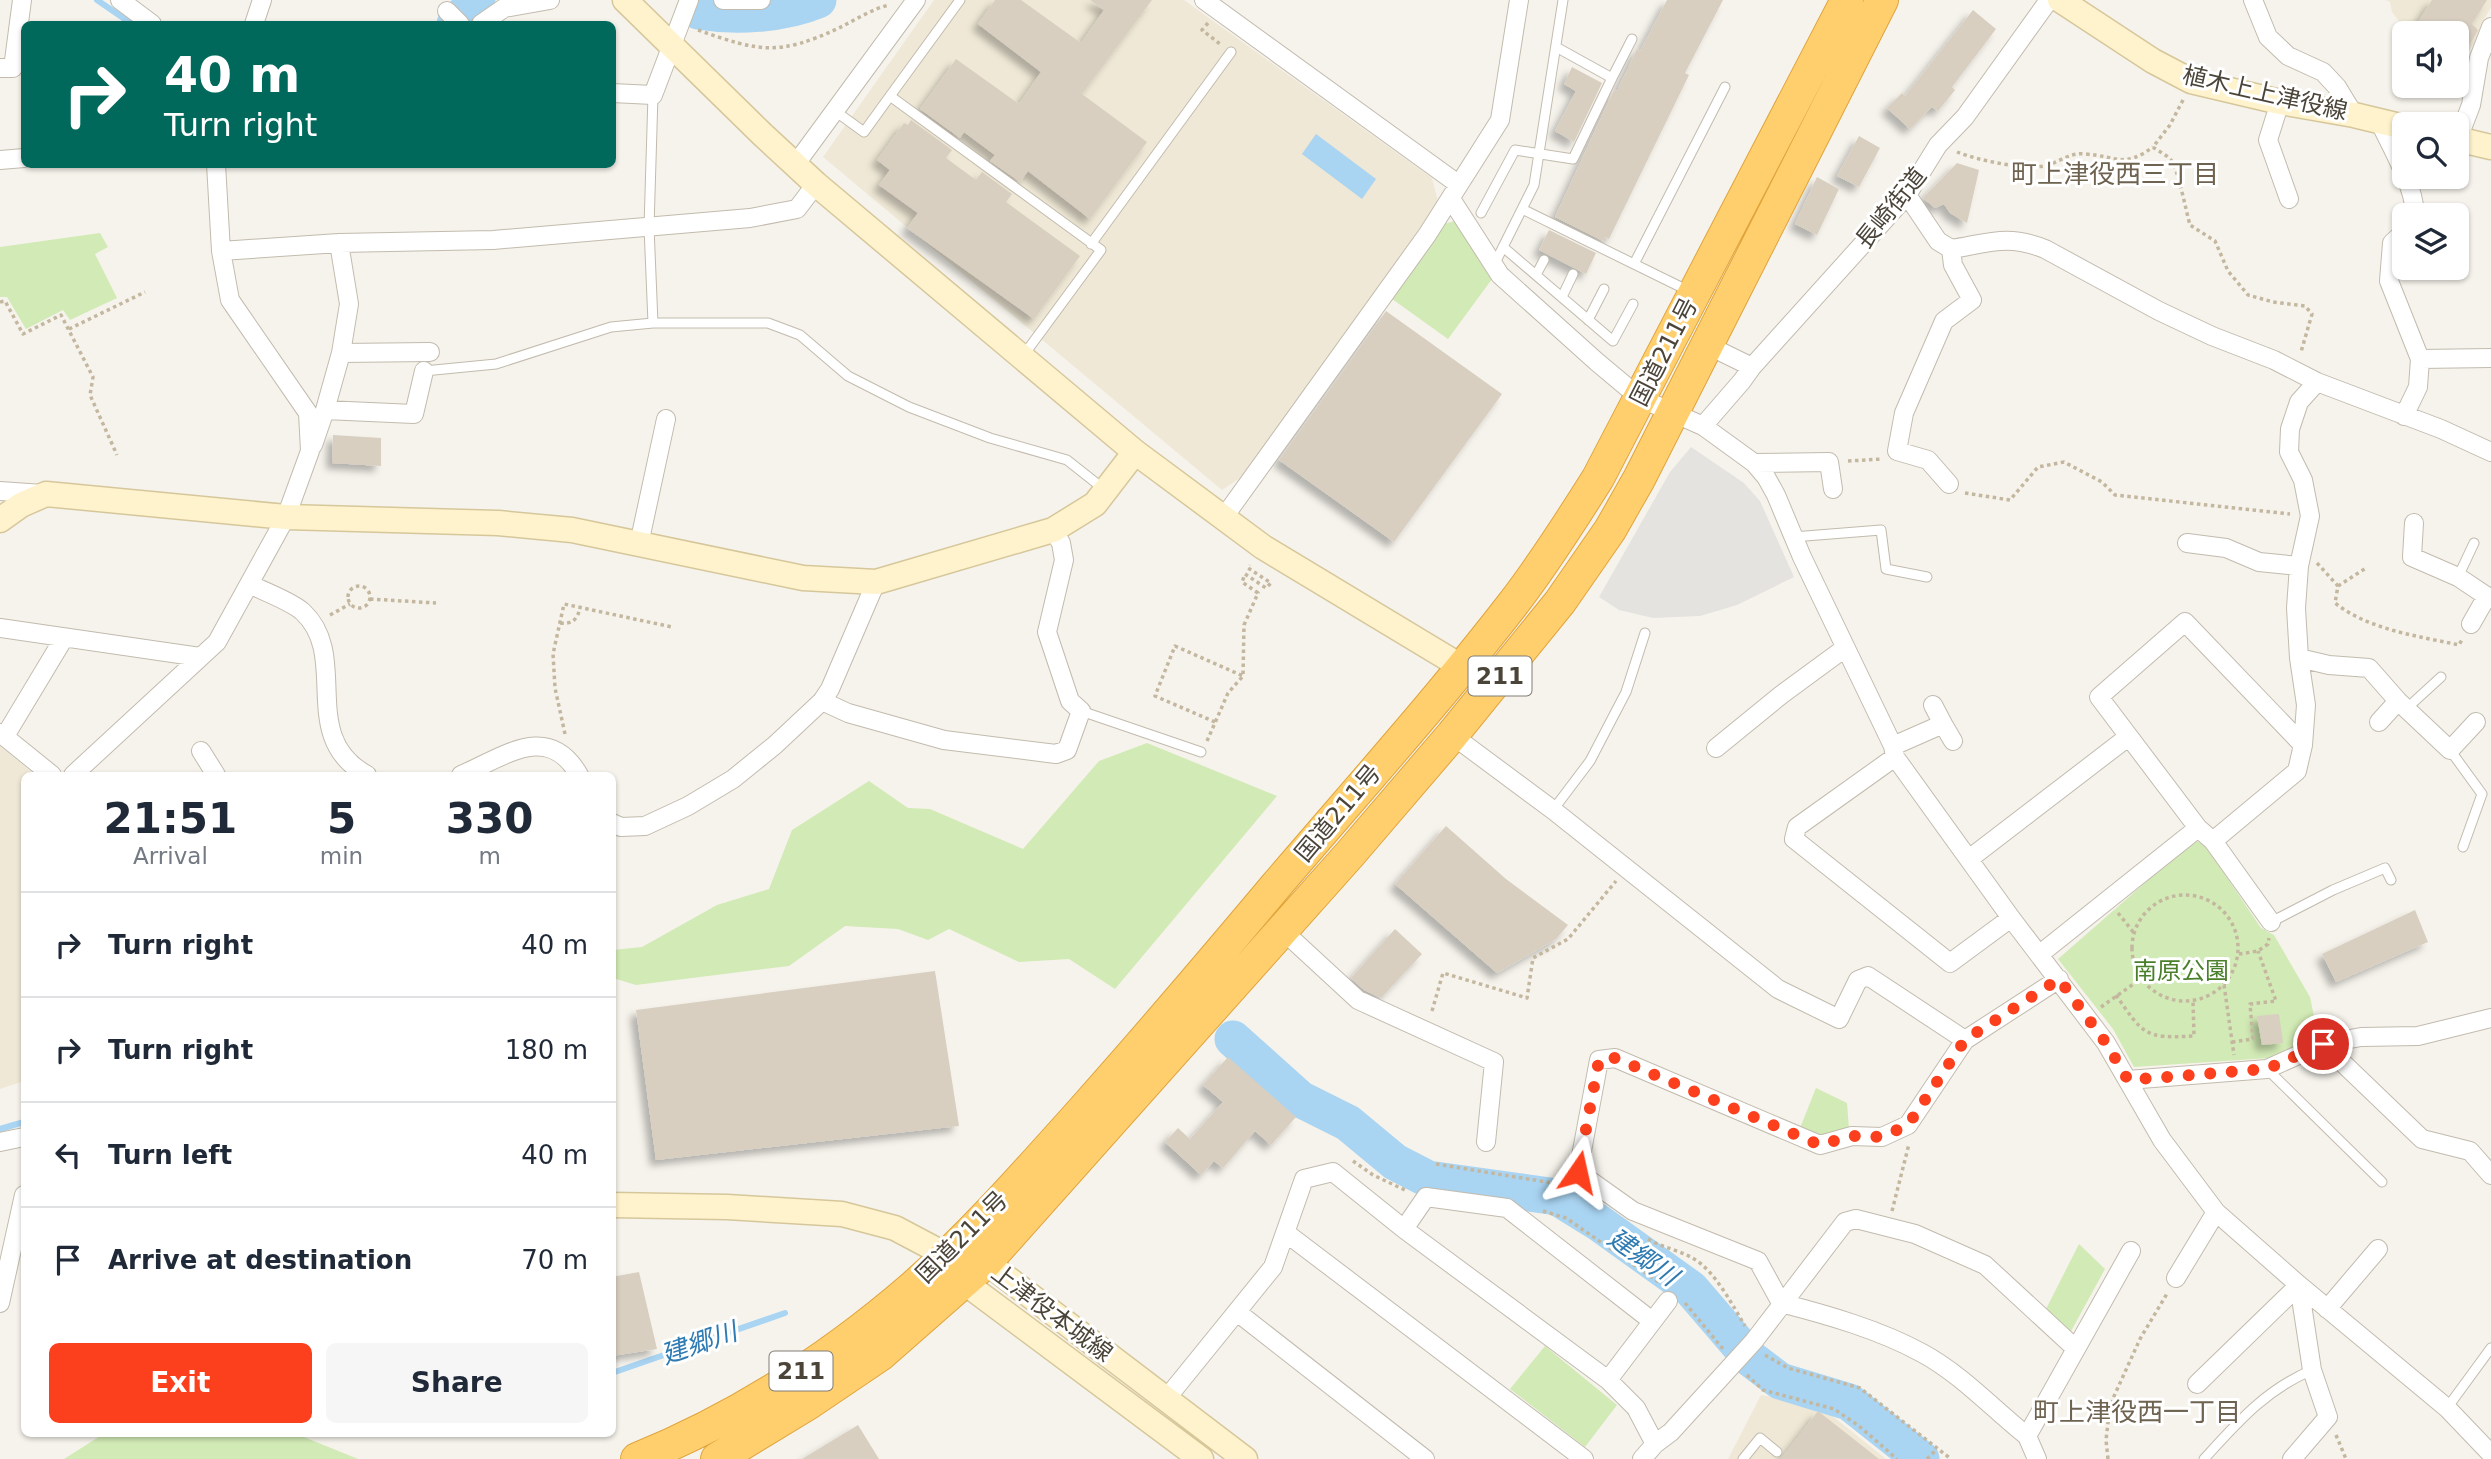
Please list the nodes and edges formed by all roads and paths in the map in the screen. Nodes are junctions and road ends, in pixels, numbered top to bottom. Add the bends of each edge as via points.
1 (22, 0) edge
2 (120, 0) edge
3 (261, 0) edge
4 (550, 0) edge
5 (625, 0) edge
6 (688, 0) edge
7 (723, 0) edge
8 (761, 0) edge
9 (960, 0) edge
10 (1205, 0) edge
11 (1519, 0) edge
12 (1563, 0) edge
13 (1847, 0) edge
14 (1882, 0) edge
15 (2049, 0) edge
16 (2060, 0) edge
17 (2253, 0) edge
18 (914, 3) edge
19 (148, 21) edge
20 (255, 21) edge
21 (485, 21) edge
22 (680, 23) junction
23 (2491, 27) edge
24 (1632, 38) dead end
25 (671, 47) junction
26 (1556, 47) junction
27 (1231, 52) dead end
28 (0, 68) edge
29 (1612, 78) junction
30 (2191, 81) junction
31 (1726, 87) dead end
32 (616, 93) edge
33 (653, 95) junction
34 (890, 96) junction
35 (2280, 102) junction
36 (835, 111) junction
37 (2468, 112) edge
38 (2354, 114) junction
39 (2379, 121) junction
40 (2392, 124) edge
41 (2469, 142) edge
42 (1938, 145) junction
43 (2153, 147) junction
44 (2491, 147) edge
45 (1539, 154) junction
46 (21, 158) edge
47 (0, 160) edge
48 (795, 165) junction
49 (216, 168) edge
50 (816, 184) junction
51 (1455, 192) junction
52 (1907, 195) junction
53 (2289, 199) dead end
54 (2415, 203) edge
55 (1522, 209) junction
56 (1481, 213) dead end
57 (649, 227) junction
58 (339, 243) junction
59 (2392, 243) edge
60 (1091, 244) junction
61 (1503, 247) junction
62 (1951, 249) junction
63 (221, 251) junction
64 (1544, 260) dead end
65 (1634, 264) junction
66 (1494, 265) junction
67 (1573, 274) dead end
68 (1536, 275) junction
69 (1604, 289) dead end
70 (145, 292) dead end
71 (1695, 294) junction
72 (1562, 297) junction
73 (0, 302) edge
74 (1633, 304) dead end
75 (1588, 320) junction
76 (653, 323) junction
77 (69, 329) junction
78 (1707, 345) junction
79 (430, 352) dead end
80 (341, 353) junction
81 (1022, 357) junction
82 (2491, 358) edge
83 (2420, 359) junction
84 (1752, 367) junction
85 (424, 371) joint
86 (2295, 371) junction
87 (2317, 382) junction
88 (1640, 398) junction
89 (325, 410) junction
90 (1674, 414) junction
91 (2404, 416) junction
92 (666, 419) dead end
93 (1703, 426) junction
94 (310, 451) junction
95 (1897, 451) junction
96 (1135, 452) junction
97 (2491, 452) edge
98 (117, 455) dead end
99 (1829, 462) junction
100 (1754, 463) junction
101 (1949, 484) joint
102 (1833, 489) dead end
103 (0, 491) edge
104 (1106, 491) junction
105 (46, 494) junction
106 (2310, 516) junction
107 (286, 517) junction
108 (1224, 517) junction
109 (0, 520) edge
110 (2414, 523) dead end
111 (1053, 530) junction
112 (1793, 537) junction
113 (2187, 543) dead end
114 (2474, 543) dead end
115 (639, 544) junction
116 (1263, 547) junction
117 (2303, 547) junction
118 (2299, 566) junction
119 (2366, 568) dead end
120 (1927, 577) dead end
121 (2458, 577) junction
122 (876, 582) junction
123 (250, 584) junction
124 (2338, 586) junction
125 (2489, 597) edge
126 (370, 598) junction
127 (436, 603) dead end
128 (350, 604) junction
129 (580, 608) junction
130 (560, 623) junction
131 (2471, 624) dead end
132 (672, 627) dead end
133 (0, 628) edge
134 (315, 628) junction
135 (1645, 633) dead end
136 (64, 638) junction
137 (2459, 645) dead end
138 (1845, 648) junction
139 (201, 657) junction
140 (2299, 658) junction
141 (1462, 667) junction
142 (1242, 676) junction
143 (2441, 677) dead end
144 (1490, 688) junction
145 (822, 701) junction
146 (1934, 705) dead end
147 (2402, 705) junction
148 (1081, 711) junction
149 (1215, 722) junction
150 (2379, 722) dead end
151 (2476, 722) dead end
152 (1943, 724) junction
153 (2, 734) edge
154 (1452, 736) junction
155 (2128, 737) junction
156 (1953, 741) dead end
157 (2303, 745) junction
158 (1716, 748) dead end
159 (2450, 750) junction
160 (201, 751) dead end
161 (1894, 751) junction
162 (1201, 752) joint
163 (564, 754) junction
164 (48, 772) edge
165 (76, 772) edge
166 (214, 772) edge
167 (362, 772) edge
168 (468, 772) edge
169 (577, 772) edge
170 (1553, 810) junction
171 (616, 825) edge
172 (2198, 828) junction
173 (2213, 841) junction
174 (2463, 846) dead end
175 (1969, 859) junction
176 (1626, 869) junction
177 (2390, 880) dead end
178 (2108, 902) junction
179 (2011, 918) junction
180 (2272, 922) junction
181 (1281, 929) junction
182 (2134, 933) junction
183 (2258, 951) junction
184 (2040, 954) junction
185 (2239, 954) junction
186 (2142, 978) junction
187 (2059, 979) junction
188 (2224, 985) junction
189 (2116, 995) junction
190 (2193, 1001) junction
191 (1432, 1011) dead end
192 (2087, 1017) junction
193 (2491, 1018) edge
194 (1965, 1040) junction
195 (2232, 1042) junction
196 (2323, 1044) junction
197 (2267, 1069) junction
198 (2236, 1071) junction
199 (2128, 1080) junction
200 (1908, 1125) junction
201 (21, 1138) edge
202 (0, 1142) edge
203 (1486, 1142) dead end
204 (1436, 1164) dead end
205 (1334, 1172) junction
206 (2491, 1175) edge
207 (2382, 1182) dead end
208 (1574, 1191) dead end
209 (1426, 1197) junction
210 (616, 1205) edge
211 (1507, 1208) junction
212 (2216, 1212) junction
213 (21, 1224) edge
214 (1888, 1226) junction
215 (1404, 1229) junction
216 (1286, 1233) junction
217 (1639, 1233) dead end
218 (2378, 1250) dead end
219 (2131, 1251) dead end
220 (946, 1255) junction
221 (16, 1271) edge
222 (976, 1273) junction
223 (2176, 1278) joint
224 (2298, 1285) junction
225 (1671, 1295) junction
226 (0, 1303) edge
227 (1782, 1303) junction
228 (2327, 1308) junction
229 (1237, 1312) junction
230 (1652, 1321) junction
231 (1752, 1343) junction
232 (2075, 1348) junction
233 (2491, 1349) edge
234 (1735, 1361) junction
235 (2312, 1370) junction
236 (1608, 1380) junction
237 (2197, 1384) dead end
238 (1166, 1399) junction
239 (2446, 1408) junction
240 (2027, 1436) junction
241 (1655, 1444) junction
242 (1937, 1449) junction
243 (1777, 1452) dead end
244 (2491, 1454) edge
245 (1928, 1458) edge
246 (637, 1459) edge
247 (717, 1459) edge
248 (1201, 1459) edge
249 (1245, 1459) edge
250 (1425, 1459) edge
251 (1584, 1459) edge
252 (1642, 1459) edge
253 (1744, 1459) edge
254 (1897, 1459) edge
255 (1951, 1459) edge
256 (2037, 1459) edge
257 (2108, 1459) edge
258 (2204, 1459) edge
259 (2292, 1459) edge

1 - 28 street via 13,68
2 - 19 street
3 - 20 street
4 - 21 street via 504,8
5 - 25 street
6 - 22 street
7 - 8 street
9 - 34 lane
10 - 51 street
11 - 51 street via 1500,120
12 - 26 lane
13 - 71 highway, 国道211号 / 211
14 - 78 highway, 国道211号 / 211
15 - 42 street, 長崎街道 via 1965,117
16 - 30 street, 植木上上津役線
17 - 38 street via 2268,37 2288,56 2323,72
18 - 22 path via 887,5 806,43 781,48 743,46
18 - 36 street
22 - 25 street
23 - 37 street via 2479,58
24 - 29 lane
25 - 33 street
25 - 48 street
26 - 29 lane
26 - 45 lane
27 - 60 lane
29 - 45 lane via 1573,159
30 - 35 street, 植木上上津役線
30 - 43 path via 2170,125
31 - 65 lane
32 - 33 street
33 - 57 lane
34 - 36 lane via 864,132
34 - 60 lane
35 - 38 street, 植木上上津役線
35 - 53 street via 2268,140
36 - 48 street
38 - 39 street, 植木上上津役線
39 - 40 street, 植木上上津役線
39 - 54 street
41 - 44 street
42 - 43 path via 1978,160 2043,166 2086,153 2114,160 2137,158
42 - 52 street, 長崎街道
43 - 86 path via 2171,159 2190,225 2215,242 2228,271 2248,295 2305,306 2312,314
45 - 55 lane via 1534,185
45 - 56 lane via 1515,150
46 - 47 street
48 - 50 street
49 - 63 street
50 - 57 street via 797,209
50 - 81 street
51 - 66 street
51 - 108 street
52 - 62 street via 1938,241
52 - 84 street, 長崎街道
55 - 61 lane
55 - 65 lane
57 - 58 street via 493,240
57 - 76 lane
58 - 63 street
58 - 80 street via 349,304
59 - 83 street via 2389,281
60 - 81 lane via 1101,250
61 - 66 lane
61 - 68 lane
62 - 86 street via 2003,239 2026,241 2159,311
62 - 95 street via 1953,265 1972,300 1944,321 1904,413
63 - 94 street via 230,300 308,413
64 - 68 lane
65 - 71 lane
66 - 88 street
67 - 72 lane
68 - 72 lane
69 - 75 lane
70 - 77 path
71 - 88 highway, 国道211号 / 211
72 - 75 lane
73 - 77 path via 5,301 23,334 61,315
74 - 75 lane via 1613,341
76 - 85 lane via 611,327 496,365
76 - 104 lane via 768,323 800,335 848,376 909,407 990,438 1067,460
77 - 98 path via 93,377 90,396
78 - 84 street
78 - 90 highway, 国道211号 / 211
79 - 80 street
80 - 89 street
81 - 96 street
82 - 83 street
83 - 91 street via 2418,387
84 - 93 street, 長崎街道
85 - 89 street via 414,414
86 - 87 street
87 - 91 street
87 - 106 street via 2299,402 2290,429 2289,452 2303,480
88 - 90 street
88 - 141 highway, 国道211号 / 211 via 1598,478 1552,550
89 - 94 street
90 - 93 street
90 - 144 highway, 国道211号 / 211 via 1610,530 1560,602
91 - 97 street
92 - 115 street
93 - 100 street
94 - 107 street
95 - 99 path via 1888,458
95 - 101 street via 1928,460
96 - 104 street
96 - 108 street
99 - 100 street
99 - 102 street
100 - 112 street via 1776,495
101 - 106 path via 1955,491 2010,500 2038,467 2064,462 2102,482 2115,495
103 - 105 street
104 - 111 street via 1095,504
105 - 107 street
105 - 109 street
106 - 117 street
107 - 115 street via 498,523 572,530
107 - 123 street
108 - 116 street
110 - 121 street via 2412,557
111 - 122 street
111 - 148 street via 1064,560 1046,632 1070,701
112 - 120 lane via 1881,530 1886,569
112 - 138 street
113 - 118 street via 2226,548 2259,562
114 - 121 lane
115 - 122 street via 803,578
116 - 141 street
116 - 142 path via 1248,568 1271,583 1266,588 1245,574 1242,583 1258,593 1244,625
117 - 118 street
117 - 124 path
118 - 140 street
119 - 124 path
121 - 125 street
122 - 145 street
123 - 134 street via 302,611
123 - 139 street via 217,642
124 - 137 path via 2335,603 2347,612 2395,631
125 - 131 street
126 - 127 path
126 - 128 path via 364,607
126 - 128 path via 366,589 356,586 348,593
128 - 134 path
129 - 130 path via 577,619
129 - 130 path via 564,604
129 - 132 path
130 - 163 path via 553,654
133 - 136 street
134 - 167 street via 320,635 328,720 339,752
135 - 170 lane via 1626,692 1590,761
136 - 139 street
136 - 153 street
138 - 158 street
138 - 161 street
139 - 165 street
140 - 147 street via 2369,668
140 - 157 street via 2306,705
141 - 144 street
141 - 220 highway, 国道211号 / 211 via 1157,1026
142 - 149 path
142 - 149 path via 1175,646 1155,696
143 - 147 lane
144 - 154 highway, 国道211号 / 211
145 - 148 street via 848,713 944,740 1055,754 1067,750
145 - 171 street via 733,779 645,827
146 - 152 street
147 - 150 street
147 - 159 street
148 - 162 lane
149 - 162 path
151 - 159 street
152 - 156 street
152 - 161 street
153 - 164 street
154 - 170 street
154 - 181 highway, 国道211号 / 211
155 - 157 street via 2099,697 2185,622
155 - 172 street
155 - 175 street
157 - 173 street via 2297,771
159 - 174 lane via 2482,794
160 - 166 street
161 - 175 street
161 - 179 street via 1797,827 1794,839 1950,963
163 - 168 street via 545,746 528,747
163 - 169 street
170 - 176 street
172 - 173 street
172 - 178 street
173 - 180 street
175 - 179 street
176 - 191 path via 1568,939 1533,958 1527,998 1443,973
176 - 194 street via 1778,989 1839,1018 1858,980 1868,976
177 - 180 lane via 2385,868
178 - 182 path
178 - 184 street
179 - 184 street
180 - 183 path via 2268,944
181 - 203 street via 1358,1000 1494,1062
181 - 222 highway, 国道211号 / 211
182 - 185 path via 2141,917 2154,905 2186,894 2219,906 2231,919
182 - 186 path via 2132,951
183 - 185 path
183 - 195 path via 2276,1001 2250,1004 2253,1040
184 - 187 street
185 - 188 path
186 - 189 path
186 - 190 path via 2159,994
187 - 192 street
187 - 194 street
188 - 190 path
188 - 195 path
189 - 190 path via 2138,1028 2162,1038 2194,1036
189 - 192 path
192 - 199 street
193 - 196 street via 2418,1036 2361,1037
194 - 200 street
195 - 198 path
196 - 197 street
196 - 206 street via 2422,1139 2470,1151
197 - 198 street
197 - 207 lane
198 - 199 street
199 - 212 street via 2162,1140
200 - 214 path via 1906,1163
200 - 227 street via 1882,1137 1852,1136 1820,1145 1615,1058 1599,1060 1578,1172 1633,1211 1758,1261
201 - 202 street
204 - 208 path via 1563,1184
205 - 209 path via 1344,1156 1403,1190
205 - 215 street
205 - 216 street via 1304,1179
209 - 211 street
209 - 215 street
210 - 220 street, 上津役本城線 via 842,1214 895,1228
211 - 225 path via 1566,1217
211 - 230 street
212 - 223 street
212 - 224 street
213 - 221 street
214 - 227 street via 1856,1219 1845,1222
214 - 232 street via 1984,1265
215 - 236 street
216 - 229 street via 1273,1266
216 - 251 street
217 - 231 path via 1695,1259 1725,1291
218 - 228 street
219 - 232 street
220 - 222 street, 上津役本城線
220 - 246 highway, 国道211号 / 211 via 851,1336 778,1386 730,1416
221 - 226 street
222 - 238 street, 上津役本城線
222 - 247 highway, 国道211号 / 211 via 880,1355
222 - 248 street, 上津役本城線
223 - 257 path via 2140,1339 2110,1405
224 - 228 street
224 - 235 street
224 - 237 street
225 - 230 street
225 - 234 path
227 - 231 street
227 - 240 street via 1924,1354
228 - 239 street
229 - 238 street
229 - 250 street
230 - 236 street
231 - 234 street
231 - 242 path via 1788,1368 1860,1388
232 - 240 street
233 - 239 lane
234 - 241 street
234 - 254 path via 1763,1390 1834,1409
235 - 258 lane via 2290,1379 2251,1408
235 - 259 street via 2328,1417
236 - 241 street via 1636,1408
238 - 249 street, 上津役本城線
239 - 244 street
240 - 256 street
241 - 252 street
242 - 245 path
242 - 255 path
243 - 253 lane via 1760,1438

